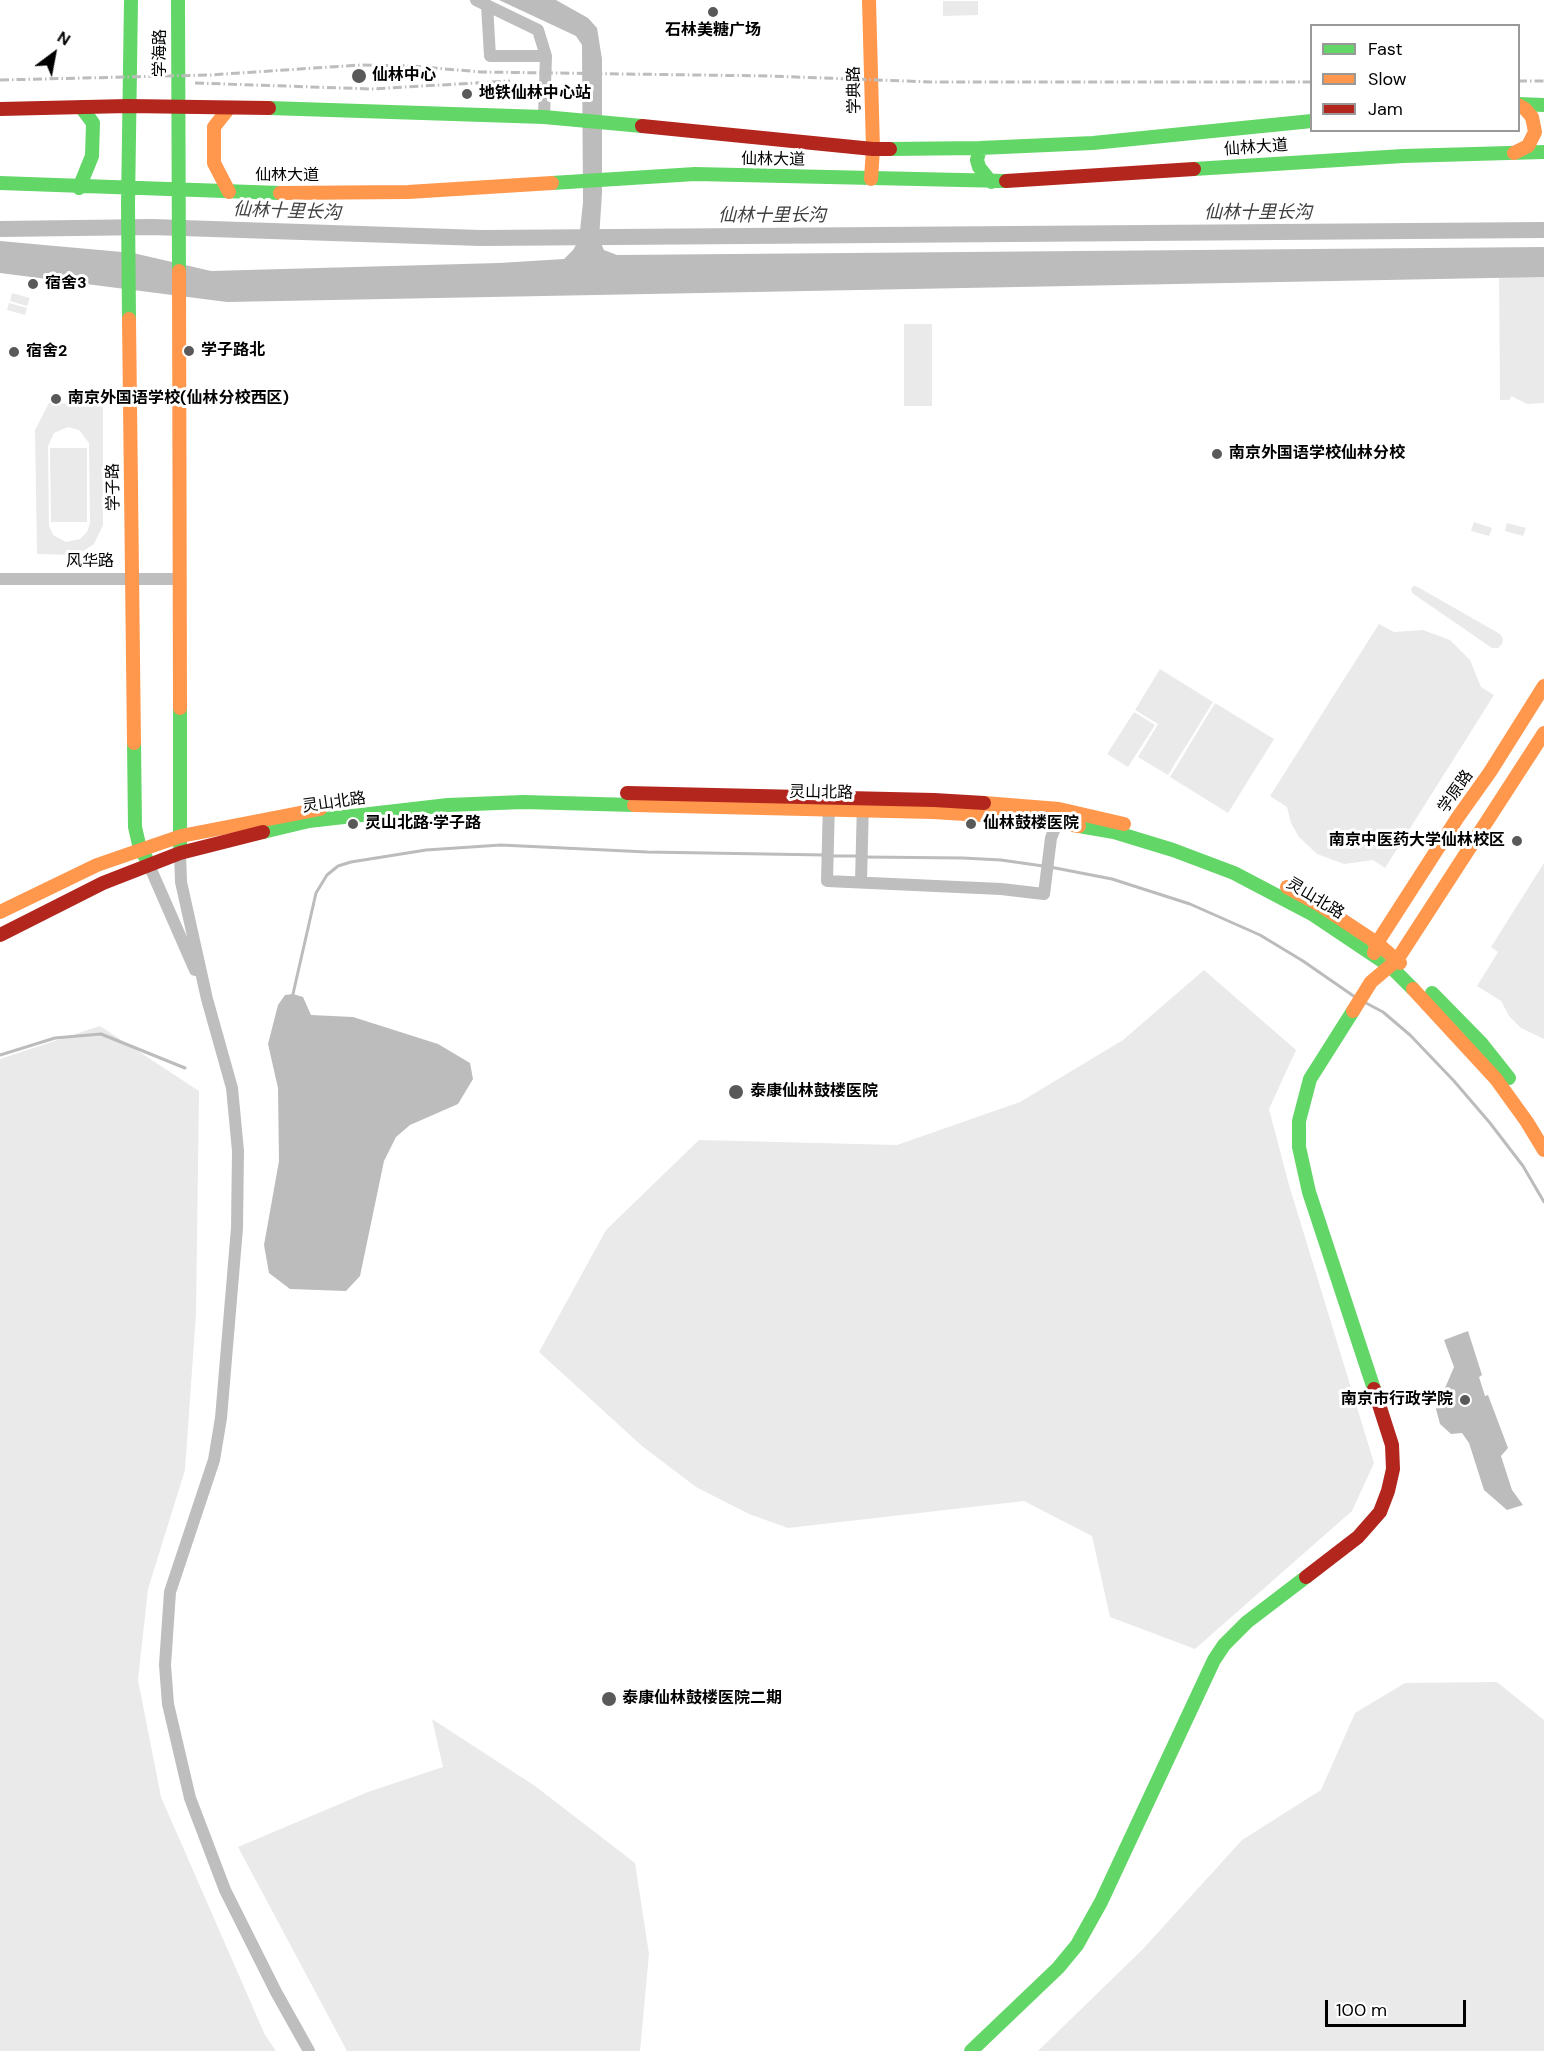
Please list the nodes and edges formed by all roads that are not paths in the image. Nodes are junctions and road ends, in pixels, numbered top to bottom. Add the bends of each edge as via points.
1 (131, 0) edge
2 (178, 0) edge
3 (870, 0) edge
4 (482, 3) edge
5 (546, 56) junction
6 (1520, 105) edge
7 (1544, 105) edge
8 (128, 106) junction
9 (1520, 106) edge
10 (177, 107) junction
11 (81, 108) junction
12 (229, 108) junction
13 (0, 109) edge
14 (544, 117) junction
15 (1310, 121) edge
16 (980, 148) junction
17 (873, 149) junction
18 (1544, 152) edge
19 (1514, 153) junction
20 (871, 179) junction
21 (991, 182) junction
22 (0, 183) edge
23 (79, 188) junction
24 (128, 189) junction
25 (177, 190) junction
26 (229, 192) junction
27 (0, 579) edge
28 (132, 579) junction
29 (179, 579) junction
30 (1544, 686) edge
31 (1544, 733) edge
32 (829, 803) junction
33 (863, 804) junction
34 (1057, 823) junction
35 (181, 836) junction
36 (140, 849) junction
37 (180, 853) junction
38 (149, 865) junction
39 (861, 882) junction
40 (0, 912) edge
41 (0, 935) edge
42 (1375, 949) junction
43 (1394, 964) junction
44 (1371, 982) junction
45 (207, 999) junction
46 (1544, 1129) edge
47 (1544, 1150) edge
48 (309, 2051) edge
49 (971, 2051) edge

1 - 8 main road, 学海路
2 - 10 main road, 学海路
3 - 17 main road, 学典路
4 - 5 street via 538,30
4 - 5 street via 490,56
5 - 14 street
6 - 7 main road
8 - 10 main road, 仙林大道
8 - 11 main road, 仙林大道
8 - 24 main road, 学子路
9 - 19 main road via 1533,117 1535,132 1528,146
10 - 12 main road, 仙林大道
10 - 25 main road
11 - 13 main road, 仙林大道
11 - 23 main road via 93,123 92,156
12 - 14 main road, 仙林大道
12 - 26 main road via 214,127 214,163
14 - 17 main road, 仙林大道
15 - 16 main road, 仙林大道 via 1093,143
16 - 17 main road, 仙林大道
16 - 21 main road via 979,167
17 - 20 main road, 学典路
18 - 19 main road, 仙林大道
19 - 21 main road, 仙林大道 via 1360,158
20 - 21 main road, 仙林大道
20 - 26 main road, 仙林大道 via 696,174 408,192
22 - 23 main road, 仙林大道
23 - 24 main road, 仙林大道
24 - 25 main road, 仙林大道
24 - 28 main road, 学子路
25 - 26 main road, 仙林大道
25 - 29 main road
27 - 28 street, 风华路
28 - 29 street, 风华路
28 - 36 main road, 学子路 via 135,827
29 - 35 main road
30 - 42 main road, 学原路
31 - 43 main road, 学原路
32 - 33 main road, 灵山北路
32 - 35 main road, 灵山北路 via 501,792 302,811
32 - 37 main road, 灵山北路 via 448,805 309,821
32 - 39 street via 827,881
33 - 34 main road, 灵山北路
33 - 39 street
33 - 42 main road, 灵山北路 via 1035,806 1118,822 1175,839 1244,867 1318,904
34 - 39 street via 1051,838 1044,894 1001,888
34 - 42 main road, 灵山北路 via 1113,832 1234,873
35 - 36 main road, 灵山北路
35 - 37 main road
36 - 38 main road, 学子路
36 - 40 main road, 灵山北路 via 97,865
37 - 38 main road, 灵山北路
37 - 45 street via 182,882
38 - 41 main road, 灵山北路 via 103,883
38 - 45 street
42 - 43 main road, 灵山北路
42 - 44 main road, 学原路
43 - 44 main road, 学原路
43 - 46 main road, 灵山北路 via 1458,1018 1482,1044
43 - 47 main road, 灵山北路 via 1496,1079
44 - 49 main road, 学原路 via 1310,1079 1299,1121 1299,1147 1309,1192 1392,1445 1393,1469 1388,1491 1380,1512 1358,1537 1246,1622 1224,1645 1077,1945
45 - 48 street via 232,1088 238,1151 237,1228 214,1460 170,1592 165,1665 168,1704 190,1798 225,1890

